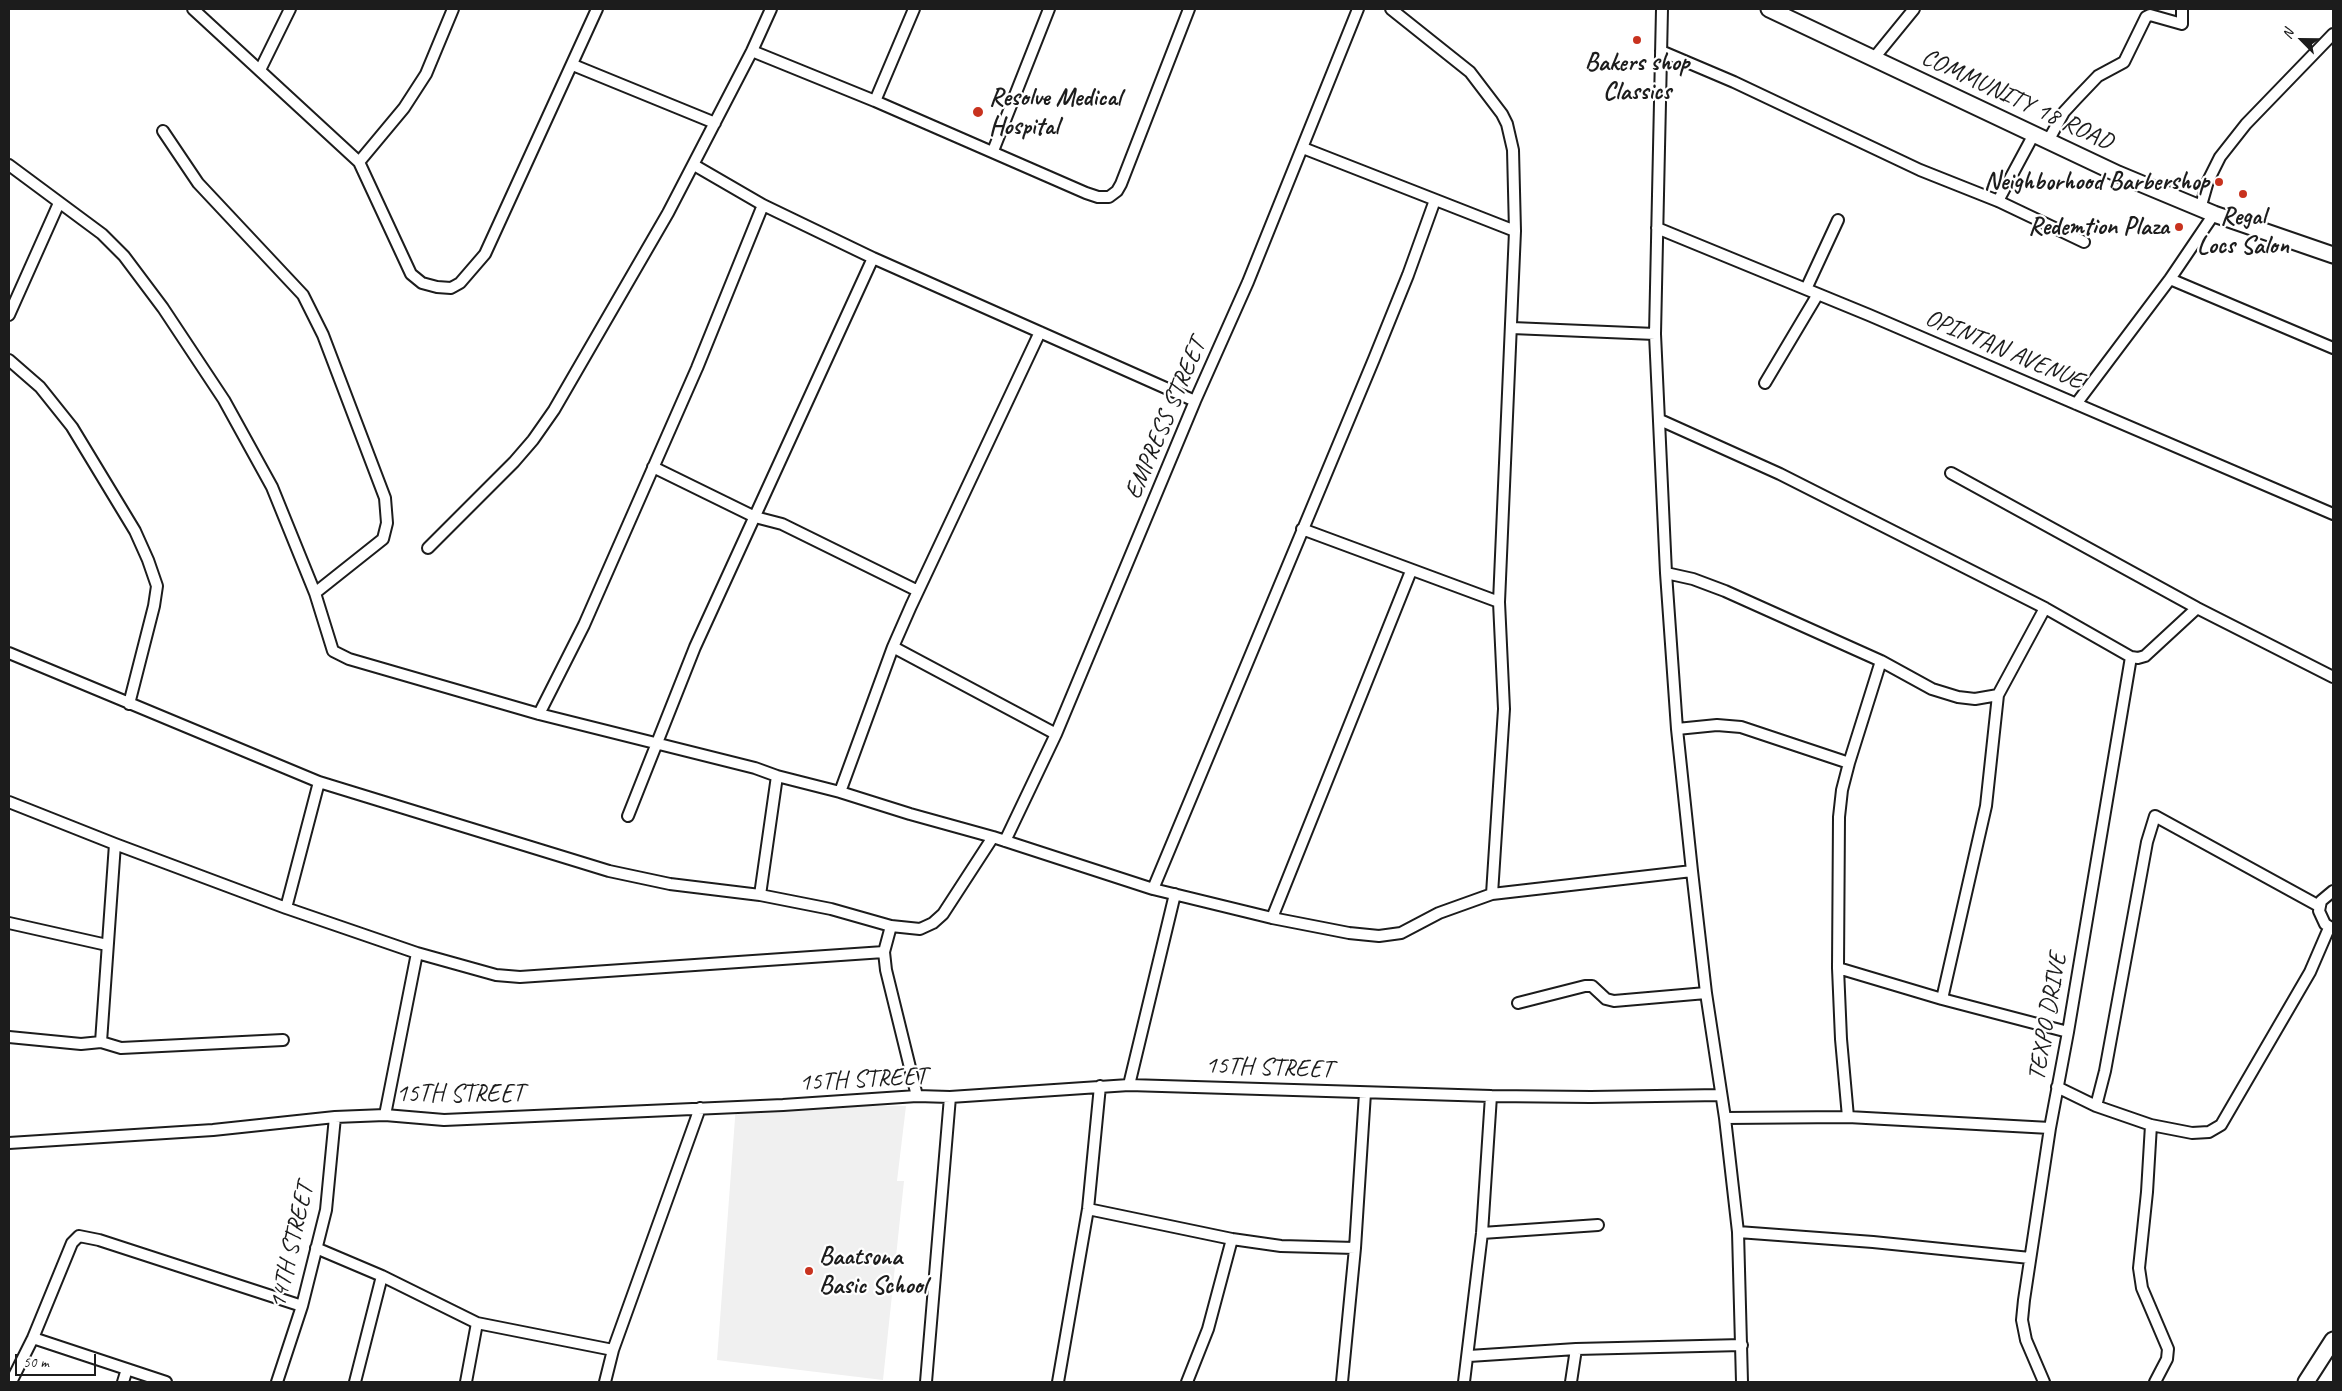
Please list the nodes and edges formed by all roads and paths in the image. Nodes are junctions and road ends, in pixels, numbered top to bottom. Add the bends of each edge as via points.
1 (193, 9) edge
2 (290, 9) edge
3 (453, 9) edge
4 (597, 9) edge
5 (770, 9) edge
6 (914, 9) edge
7 (1049, 9) edge
8 (1189, 9) edge
9 (1358, 9) edge
10 (1391, 9) edge
11 (1662, 9) edge
12 (1769, 9) edge
13 (1914, 9) edge
14 (2182, 9) edge
15 (2333, 34) edge
16 (752, 51) junction
17 (1661, 51) junction
18 (1874, 58) junction
19 (573, 64) junction
20 (260, 70) junction
21 (875, 101) junction
22 (715, 123) junction
23 (163, 131) dead end
24 (2034, 134) junction
25 (2048, 141) junction
26 (1303, 148) junction
27 (993, 152) junction
28 (359, 162) junction
29 (9, 165) edge
30 (694, 165) junction
31 (1435, 200) junction
32 (1998, 201) junction
33 (59, 203) junction
34 (763, 205) junction
35 (2207, 211) junction
36 (1838, 220) dead end
37 (1657, 228) junction
38 (1515, 231) junction
39 (2084, 242) dead end
40 (2333, 255) edge
41 (872, 258) junction
42 (2170, 279) junction
43 (1806, 289) junction
44 (1818, 294) junction
45 (9, 314) edge
46 (1512, 328) junction
47 (1040, 332) junction
48 (1655, 334) junction
49 (2333, 348) edge
50 (9, 360) edge
51 (1764, 383) dead end
52 (1195, 401) junction
53 (2076, 404) junction
54 (1660, 420) junction
55 (653, 467) junction
56 (1952, 473) dead end
57 (2333, 514) edge
58 (755, 517) junction
59 (1302, 529) junction
60 (428, 548) dead end
61 (1411, 571) junction
62 (1666, 573) junction
63 (918, 591) junction
64 (315, 593) junction
65 (1499, 602) junction
66 (2045, 608) junction
67 (2197, 608) junction
68 (894, 647) junction
69 (9, 653) edge
70 (2131, 657) junction
71 (1881, 661) junction
72 (2333, 677) edge
73 (1998, 695) junction
74 (129, 704) junction
75 (539, 714) junction
76 (1677, 729) junction
77 (1056, 734) junction
78 (656, 744) junction
79 (1849, 763) junction
80 (776, 776) junction
81 (319, 782) junction
82 (840, 792) junction
83 (9, 802) edge
84 (628, 816) dead end
85 (993, 837) junction
86 (1005, 842) junction
87 (114, 844) junction
88 (1692, 871) junction
89 (1154, 889) junction
90 (2333, 891) edge
91 (1175, 894) junction
92 (1492, 894) junction
93 (760, 895) junction
94 (2319, 906) junction
95 (286, 908) junction
96 (1272, 918) junction
97 (9, 923) edge
98 (891, 926) junction
99 (2331, 928) edge
100 (107, 945) junction
101 (884, 952) junction
102 (417, 953) junction
103 (1838, 968) junction
104 (1706, 993) junction
105 (1942, 999) junction
106 (1518, 1004) dead end
107 (2068, 1032) junction
108 (9, 1037) edge
109 (283, 1040) dead end
110 (101, 1042) junction
111 (1129, 1085) junction
112 (1100, 1086) junction
113 (2057, 1087) junction
114 (1365, 1093) junction
115 (1721, 1095) junction
116 (917, 1096) junction
117 (1492, 1096) junction
118 (950, 1097) junction
119 (2096, 1106) junction
120 (700, 1108) junction
121 (385, 1115) junction
122 (335, 1117) junction
123 (1848, 1117) junction
124 (1725, 1118) junction
125 (2151, 1125) junction
126 (2050, 1128) junction
127 (9, 1144) edge
128 (1088, 1209) junction
129 (1598, 1225) dead end
130 (1738, 1232) junction
131 (1482, 1233) junction
132 (1232, 1239) junction
133 (316, 1248) junction
134 (1355, 1248) junction
135 (2030, 1258) junction
136 (382, 1276) junction
137 (302, 1306) junction
138 (477, 1323) junction
139 (33, 1338) junction
140 (1742, 1345) junction
141 (2332, 1345) edge
142 (1576, 1349) junction
143 (613, 1350) junction
144 (1469, 1356) junction
145 (127, 1369) junction
146 (11, 1382) edge
147 (123, 1382) edge
148 (166, 1382) edge
149 (277, 1382) edge
150 (355, 1382) edge
151 (466, 1382) edge
152 (605, 1382) edge
153 (926, 1382) edge
154 (1058, 1382) edge
155 (1187, 1382) edge
156 (1342, 1382) edge
157 (1464, 1382) edge
158 (1571, 1382) edge
159 (1742, 1382) edge
160 (2044, 1382) edge
161 (2155, 1382) edge
162 (2306, 1382) edge

1 - 20 street
2 - 20 street
3 - 28 street via 426,74 404,108
4 - 19 street
5 - 16 street
6 - 21 street
7 - 27 street
8 - 27 street via 1121,184 1109,197 1086,193
9 - 26 street, EMPRESS STREET
10 - 38 street via 1470,72 1502,114 1512,144
11 - 17 street
12 - 18 main road, COMMUNITY 18 ROAD
13 - 18 street
14 - 25 street via 2182,24 2150,15 2146,17 2124,62 2098,76 2064,112
15 - 35 street via 2246,124 2220,157 2208,181
16 - 21 street
16 - 22 street
17 - 32 street via 1920,170
17 - 37 street
18 - 24 main road, COMMUNITY 18 ROAD
19 - 22 street
19 - 28 street via 485,254 460,283 451,288 422,283 411,274
20 - 28 street
21 - 27 street
22 - 30 street
23 - 64 street via 198,183 303,295 323,335 385,498 387,523 383,539
24 - 25 main road, COMMUNITY 18 ROAD
24 - 32 street
25 - 35 main road, COMMUNITY 18 ROAD
26 - 31 street
26 - 52 street, EMPRESS STREET
29 - 33 street
30 - 34 street
30 - 60 street via 554,410 514,462
31 - 38 street
31 - 59 street via 1402,292
32 - 39 street
33 - 45 street
33 - 64 street via 102,234 124,256 174,323 224,400 272,487
34 - 41 street
34 - 55 street
35 - 40 main road, COMMUNITY 18 ROAD
35 - 42 street
36 - 43 street
37 - 43 street, OPINTAN AVENUE
37 - 48 street
38 - 46 street
41 - 47 street
41 - 58 street
42 - 49 street
42 - 53 street
43 - 44 street, OPINTAN AVENUE
44 - 51 street
44 - 53 street, OPINTAN AVENUE
46 - 48 street
46 - 65 street
47 - 52 street
47 - 63 street
48 - 54 street
50 - 74 street via 40,387 72,427 135,531 148,560 157,586
52 - 77 street, EMPRESS STREET
53 - 57 street, OPINTAN AVENUE
54 - 62 street
54 - 66 street via 1780,474
55 - 58 street
55 - 75 street via 584,625
56 - 67 street
58 - 63 street via 782,524
58 - 78 street via 695,646
59 - 61 street
59 - 89 street
61 - 65 street
61 - 96 street
62 - 71 street via 1725,591
62 - 76 street
63 - 68 street
64 - 75 street via 333,651 349,659
65 - 92 street via 1504,709
66 - 70 street
66 - 73 street
67 - 70 street via 2145,656
67 - 72 street
68 - 77 street
68 - 82 street
69 - 74 street
70 - 107 street, TEXPO DRIVE
71 - 73 street via 1932,689 1958,697 1975,699
71 - 79 street
73 - 105 street via 1986,806
74 - 81 street
75 - 78 street
76 - 79 street via 1718,725 1741,727
76 - 88 street
77 - 86 street, EMPRESS STREET
78 - 80 street
78 - 84 street
79 - 103 street via 1839,817
80 - 82 street
80 - 93 street
81 - 93 street via 609,870 670,884
81 - 95 street
82 - 85 street
83 - 87 street
85 - 86 street
85 - 98 street via 938,919 920,929
86 - 89 street
87 - 95 street
87 - 100 street
88 - 92 street
88 - 104 street
89 - 91 street
90 - 94 street
91 - 96 street
91 - 111 street
92 - 96 street via 1439,913 1401,933 1379,936 1349,934
93 - 98 street via 848,912
94 - 99 street via 2321,920
94 - 119 street via 2155,816 2147,842
95 - 102 street
97 - 100 street
98 - 101 street
99 - 125 street via 2310,972 2221,1125 2209,1132 2192,1133
100 - 110 street
101 - 102 street via 520,977 469,969
101 - 116 street
102 - 121 street
103 - 105 street
103 - 123 street
104 - 106 street via 1614,1000 1606,999 1592,986 1585,986
104 - 115 street
105 - 107 street
107 - 113 street, TEXPO DRIVE
108 - 110 street via 82,1044
109 - 110 street via 122,1048
111 - 112 street, 15TH STREET
111 - 114 street, 15TH STREET
112 - 118 street, 15TH STREET
112 - 128 street
113 - 119 street
113 - 126 street, TEXPO DRIVE
114 - 117 street, 15TH STREET
114 - 134 street
115 - 117 street, 15TH STREET
115 - 124 street
116 - 118 street, 15TH STREET
116 - 120 street, 15TH STREET
117 - 131 street
118 - 153 street
119 - 125 street
120 - 121 street, 15TH STREET via 444,1120
120 - 143 street
121 - 122 street, 15TH STREET
122 - 127 street, 15TH STREET via 213,1130
122 - 133 street, 14TH STREET via 326,1210
123 - 124 street
123 - 126 street
124 - 130 street
125 - 161 street via 2139,1268 2142,1288 2168,1348 2167,1358
126 - 135 street, TEXPO DRIVE
128 - 132 street
128 - 154 street
129 - 131 street
130 - 135 street
130 - 140 street
131 - 144 street
132 - 134 street via 1281,1246
132 - 155 street via 1208,1329
133 - 136 street
133 - 137 street, 14TH STREET
134 - 156 street
135 - 160 street, TEXPO DRIVE via 2022,1320 2026,1340
136 - 138 street
136 - 150 street
137 - 139 street via 79,1236 66,1255
137 - 149 street, 14TH STREET
138 - 143 street
138 - 151 street
139 - 145 street
139 - 146 street
140 - 142 street
140 - 159 street
141 - 162 main road
142 - 144 street
142 - 158 street
143 - 152 street
144 - 157 street
145 - 147 street
145 - 148 street

